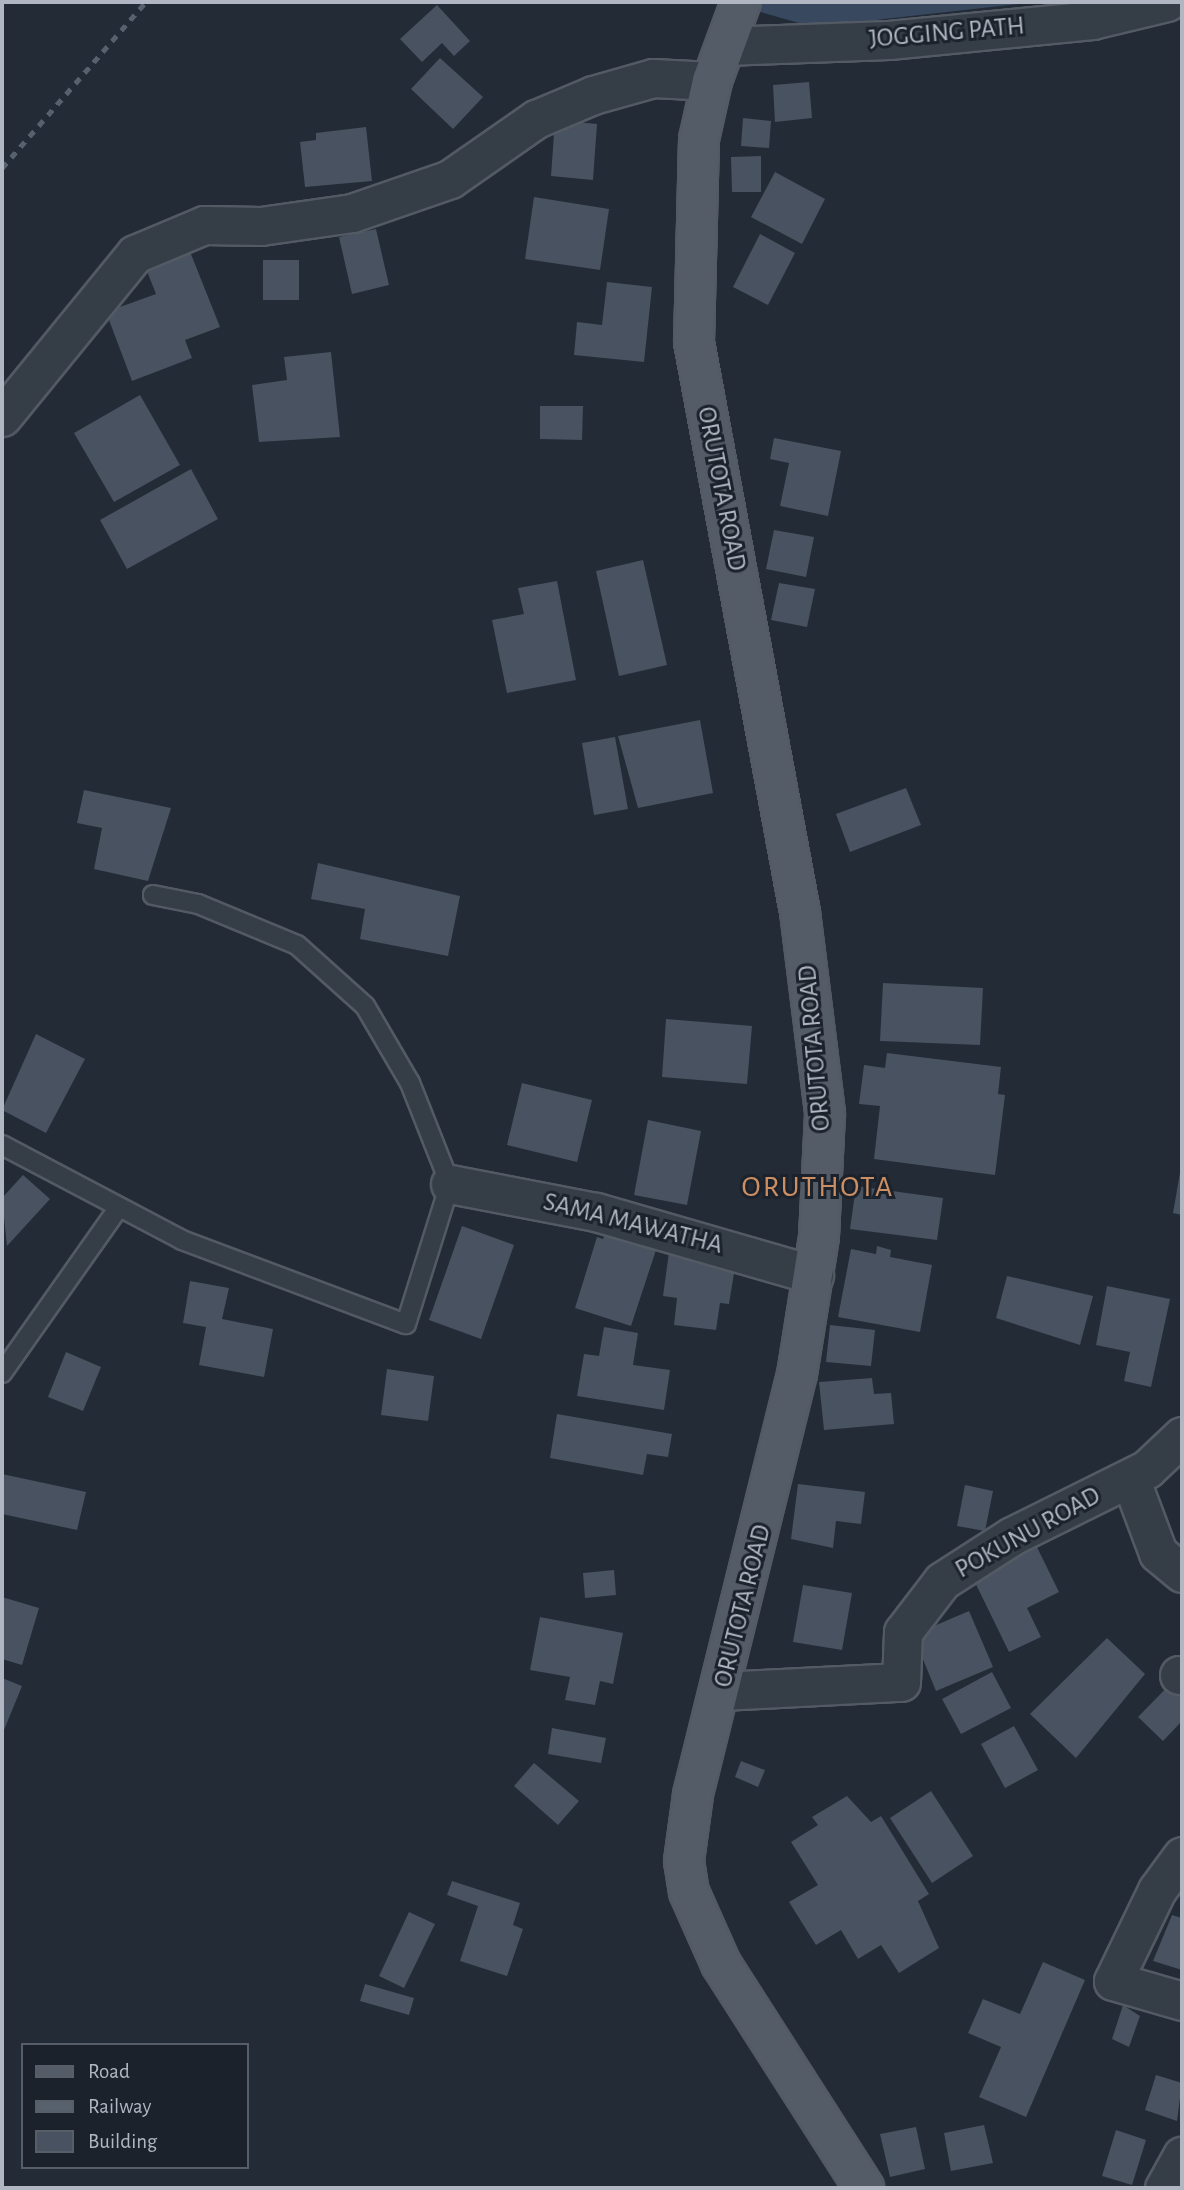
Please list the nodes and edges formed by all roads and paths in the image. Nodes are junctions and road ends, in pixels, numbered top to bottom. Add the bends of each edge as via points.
1 (1167, 2) edge
2 (727, 39) edge
3 (2, 417) edge
4 (153, 895) dead end
5 (2, 1145) edge
6 (450, 1184) junction
7 (119, 1207) junction
8 (814, 1275) junction
9 (2, 1373) edge
10 (1182, 1436) edge
11 (1130, 1478) junction
12 (1182, 1573) edge
13 (722, 1691) junction
14 (1182, 1856) edge
15 (1182, 2001) edge
16 (1182, 2156) edge
17 (864, 2188) edge
18 (1164, 2188) edge

1 - 2 street, JOGGING PATH via 1092,20 916,38
2 - 3 street, JOGGING PATH via 653,78 593,94 536,119 450,178 352,213 261,226 204,225 135,254
2 - 8 main road, ORUTOTA ROAD via 694,198 694,342 817,1020 825,1114
4 - 6 lane via 198,904 297,945 365,1006 410,1083
5 - 7 lane
6 - 7 lane via 406,1324 182,1240
6 - 8 street, SAMA MAWATHA via 596,1212
7 - 9 lane
8 - 13 main road, ORUTOTA ROAD via 771,1492
10 - 11 street, POKUNU ROAD
11 - 12 street via 1158,1553
11 - 13 street, POKUNU ROAD via 1012,1536 942,1581 903,1632 901,1682
13 - 17 main road, ORUTOTA ROAD via 687,1830 688,1892 721,1964
14 - 15 street via 1157,1889 1113,1980
16 - 18 street

